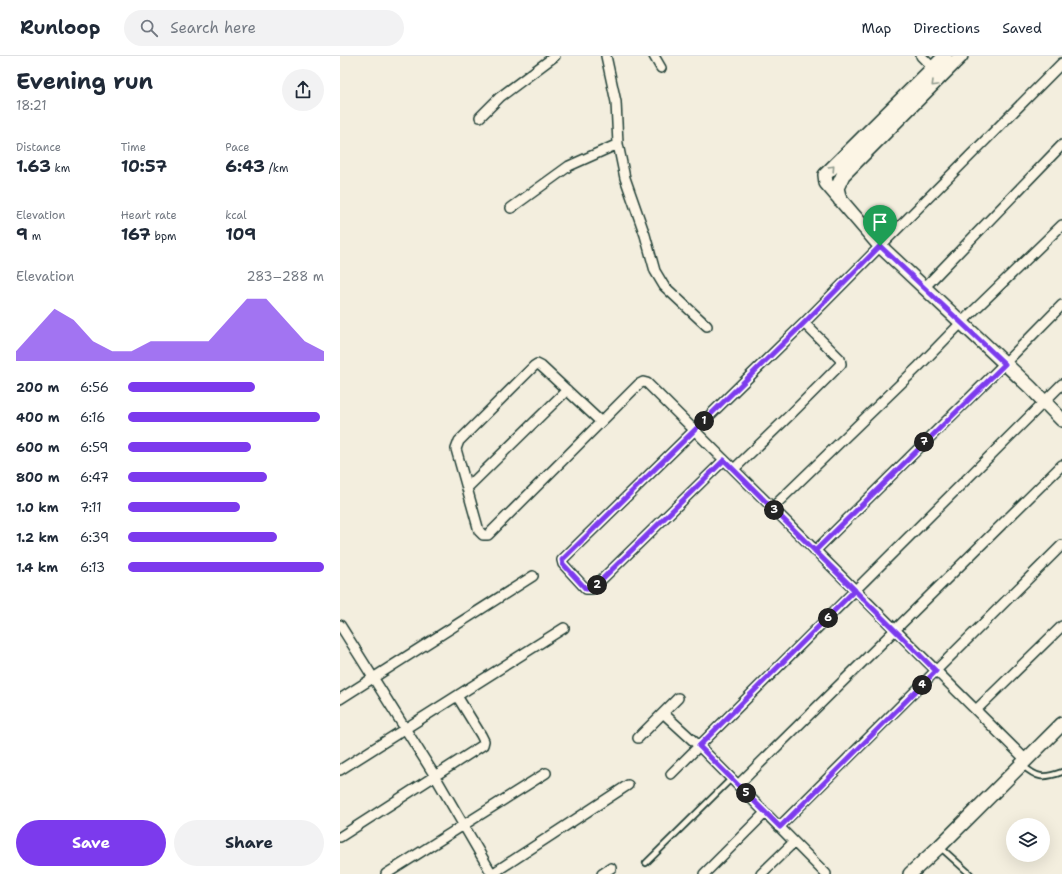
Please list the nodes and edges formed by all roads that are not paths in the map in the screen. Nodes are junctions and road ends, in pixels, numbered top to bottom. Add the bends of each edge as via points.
1 (555, 56) edge
2 (606, 56) edge
3 (654, 56) edge
4 (921, 56) edge
5 (961, 56) edge
6 (942, 63) edge
7 (1062, 63) edge
8 (661, 68) dead end
9 (480, 117) dead end
10 (618, 144) junction
11 (1062, 146) edge
12 (511, 208) dead end
13 (1062, 225) edge
14 (880, 246) junction
15 (924, 288) junction
16 (1062, 305) edge
17 (962, 322) junction
18 (804, 323) junction
19 (707, 326) dead end
20 (1005, 364) junction
21 (1062, 384) edge
22 (567, 390) junction
23 (1044, 402) junction
24 (1062, 420) edge
25 (601, 422) junction
26 (694, 430) junction
27 (724, 460) junction
28 (1062, 465) edge
29 (734, 469) junction
30 (467, 488) junction
31 (772, 508) junction
32 (1062, 545) edge
33 (815, 551) junction
34 (533, 576) dead end
35 (855, 590) junction
36 (340, 625) edge
37 (1062, 626) edge
38 (564, 628) dead end
39 (895, 630) junction
40 (936, 671) junction
41 (374, 677) junction
42 (456, 696) junction
43 (678, 698) dead end
44 (340, 699) edge
45 (976, 710) junction
46 (663, 713) junction
47 (1062, 724) edge
48 (406, 728) junction
49 (638, 738) dead end
50 (699, 746) junction
51 (1024, 762) junction
52 (340, 770) edge
53 (1062, 772) edge
54 (546, 773) dead end
55 (671, 774) dead end
56 (435, 776) junction
57 (734, 782) junction
58 (628, 785) dead end
59 (765, 813) junction
60 (464, 825) junction
61 (780, 827) junction
62 (340, 837) edge
63 (794, 842) junction
64 (940, 846) junction
65 (646, 863) dead end
66 (611, 868) dead end
67 (386, 874) edge
68 (492, 874) edge
69 (602, 874) edge
70 (704, 874) edge
71 (761, 874) edge
72 (826, 874) edge
73 (910, 874) edge
74 (970, 874) edge

1 - 9 street via 500,97
2 - 10 street via 616,102
3 - 8 street
4 - 6 street
5 - 6 street
6 - 14 street via 843,175 837,188 840,200
7 - 14 street
10 - 12 street via 570,166
10 - 19 street via 625,178 654,270 664,286
11 - 15 street
13 - 17 street
14 - 15 street
14 - 18 street
15 - 17 street
16 - 20 street
17 - 20 street
17 - 31 street via 914,372
18 - 26 street
18 - 29 street via 840,359 841,364
20 - 23 street
20 - 33 street
21 - 23 street
22 - 25 street
22 - 30 street
22 - 30 street via 541,366 534,366 459,441 456,449
23 - 24 street
23 - 35 street
25 - 26 street via 644,382 648,383
25 - 30 street via 488,535 483,535 479,531
26 - 27 street
26 - 27 street via 562,560 586,589 595,587
27 - 29 street
28 - 39 street
29 - 31 street
31 - 33 street
32 - 40 street
33 - 35 street
34 - 41 street
35 - 39 street
35 - 50 street
36 - 41 street
37 - 45 street
38 - 42 street
39 - 40 street
39 - 57 street
40 - 45 street
40 - 61 street
41 - 44 street
41 - 48 street
42 - 48 street
42 - 56 street via 484,741 483,745
43 - 46 street
45 - 51 street
46 - 49 street
46 - 50 street
47 - 51 street
48 - 52 street
48 - 56 street
50 - 55 street
50 - 57 street
51 - 53 lane via 1032,773 1038,776
51 - 64 street
54 - 60 street
56 - 60 street
56 - 62 street
57 - 59 street
57 - 65 lane
58 - 68 street
59 - 61 street
59 - 70 street
60 - 67 street
60 - 68 street
61 - 63 street
63 - 71 street
63 - 72 street
64 - 73 street
64 - 74 lane
66 - 69 street

